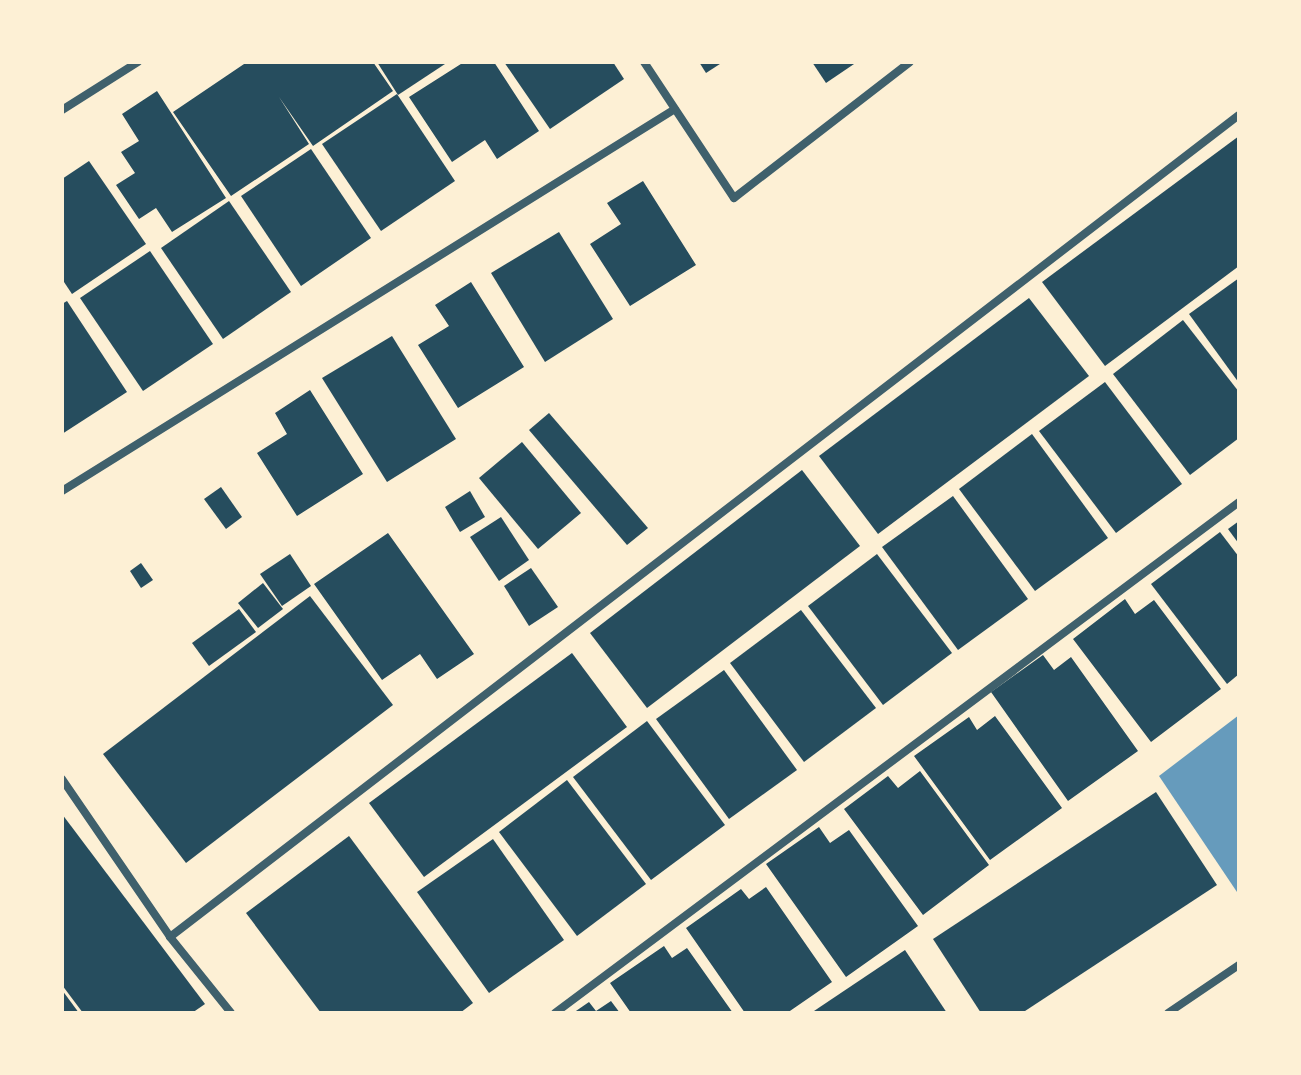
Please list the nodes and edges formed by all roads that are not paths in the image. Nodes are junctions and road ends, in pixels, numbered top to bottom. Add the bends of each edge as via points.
1 (138, 62) edge
2 (644, 62) edge
3 (910, 62) edge
4 (675, 109) junction
5 (62, 110) edge
6 (1239, 115) edge
7 (62, 491) edge
8 (1239, 502) edge
9 (62, 779) edge
10 (170, 937) junction
11 (1239, 965) edge
12 (231, 1013) edge
13 (555, 1013) edge
14 (1168, 1013) edge

1 - 5 street
2 - 4 street
3 - 4 street via 734,198
4 - 7 street
6 - 10 street
8 - 13 street
9 - 10 street
10 - 12 street
11 - 14 street

